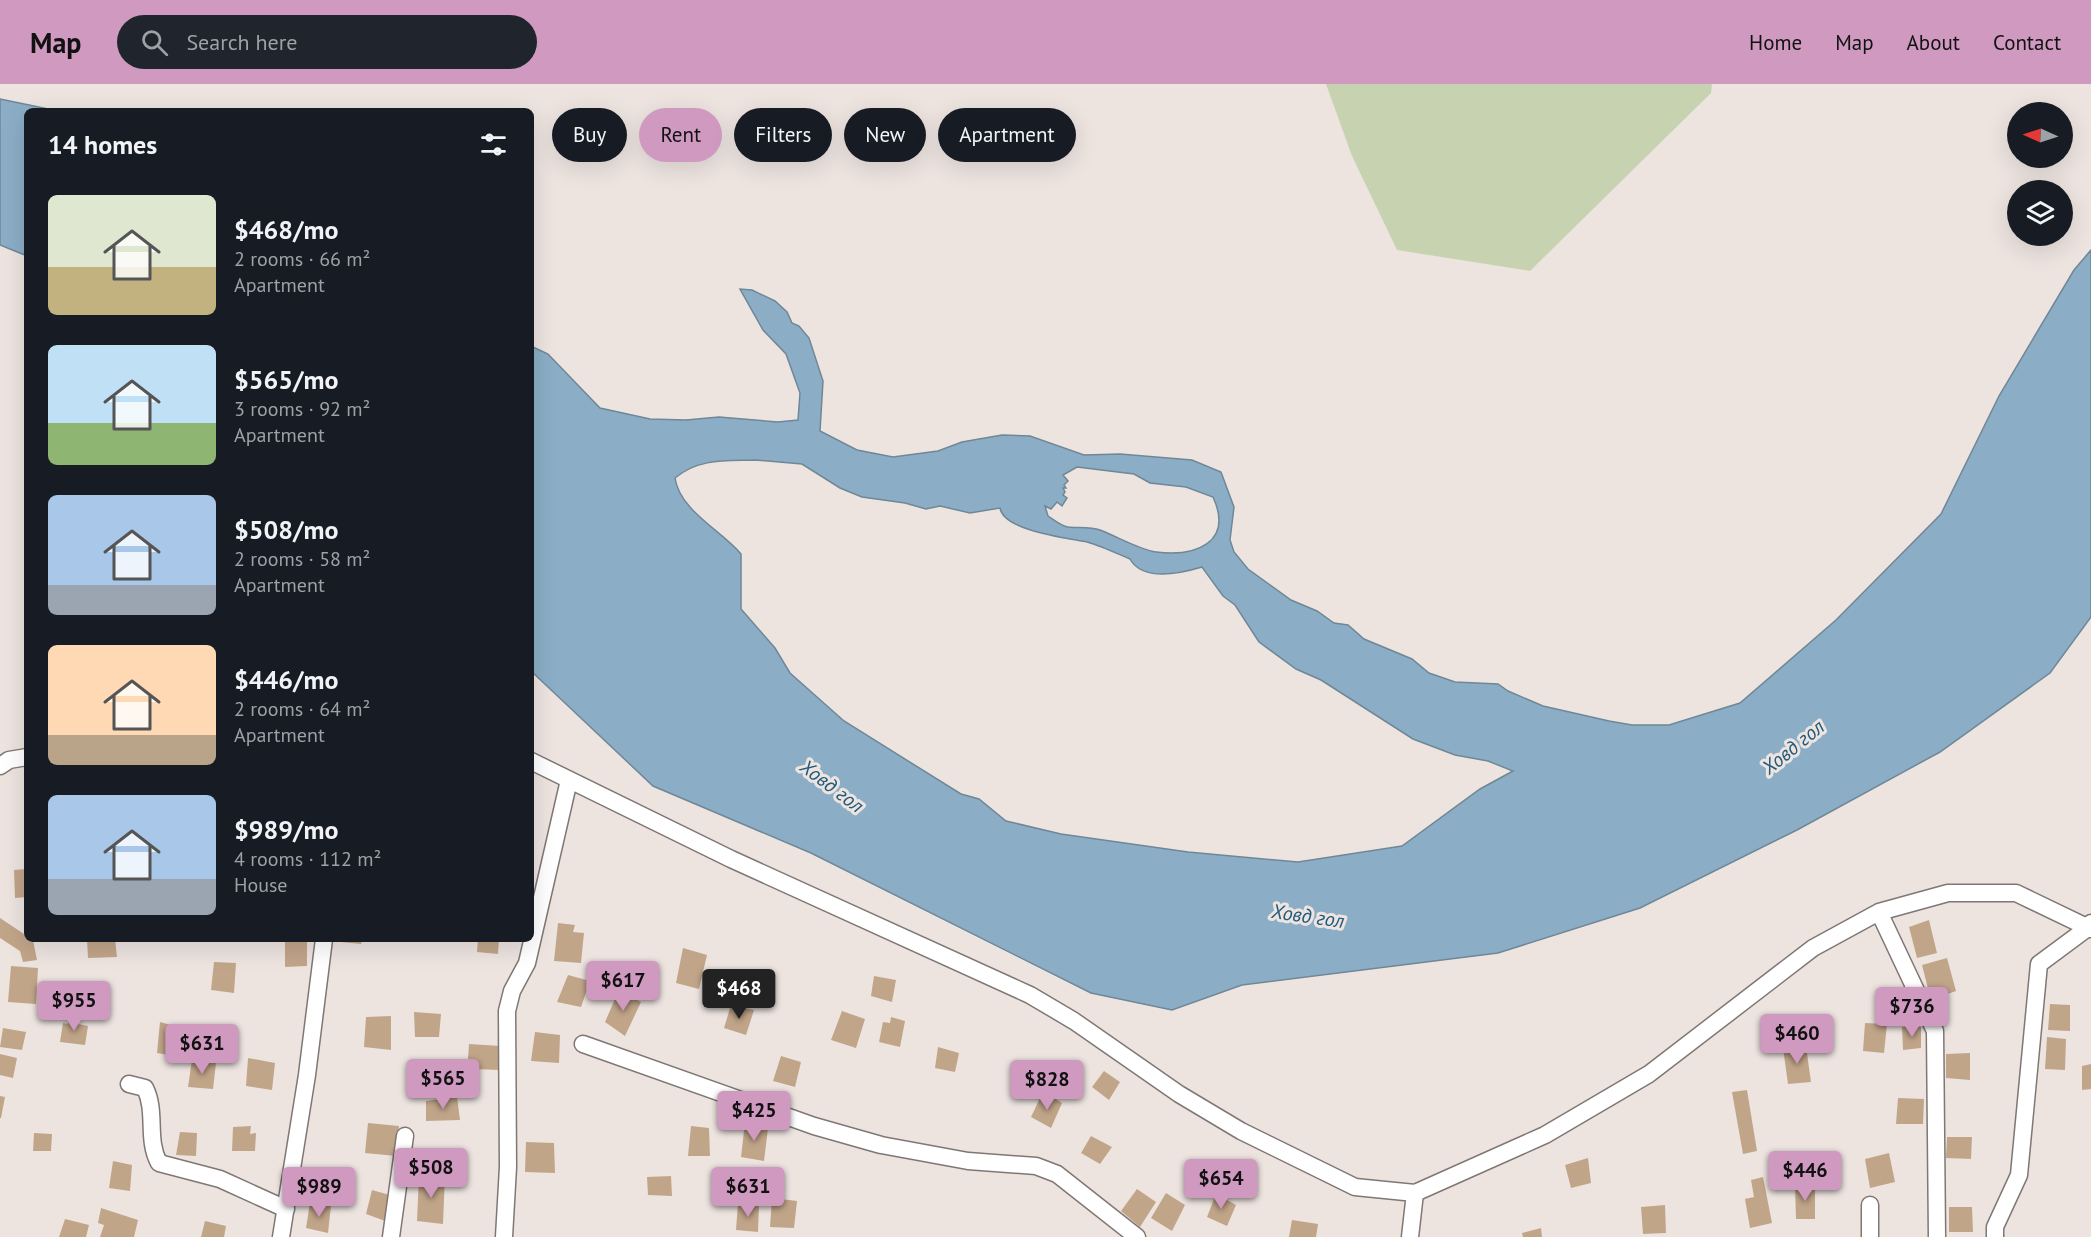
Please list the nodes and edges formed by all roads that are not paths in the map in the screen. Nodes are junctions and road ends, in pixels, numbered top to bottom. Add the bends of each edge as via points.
1 (24, 758) edge
2 (534, 762) edge
3 (0, 766) edge
4 (569, 780) junction
5 (1879, 912) junction
6 (2090, 926) edge
7 (534, 932) edge
8 (324, 942) edge
9 (532, 942) edge
10 (583, 1044) dead end
11 (129, 1084) dead end
12 (405, 1136) dead end
13 (1415, 1193) junction
14 (1870, 1205) dead end
15 (286, 1209) junction
16 (281, 1237) edge
17 (392, 1237) edge
18 (504, 1237) edge
19 (1137, 1237) edge
20 (1410, 1237) edge
21 (1870, 1237) edge
22 (1937, 1237) edge
23 (1995, 1237) edge

1 - 3 street
2 - 4 street
4 - 7 street
4 - 13 street via 1029,995 1074,1021 1179,1095 1241,1131 1355,1187
5 - 6 street via 1948,894 2016,892
5 - 13 street via 1813,948 1649,1074 1545,1136
5 - 22 street via 1935,1031
6 - 23 street via 2039,964 2019,1175 1995,1227
8 - 15 street
9 - 18 street via 507,1011 508,1167
10 - 19 street via 792,1119 881,1145 1047,1170
11 - 15 street via 145,1088 151,1100 152,1149 159,1163 220,1179
12 - 17 street
13 - 20 street
14 - 21 street
15 - 16 street

